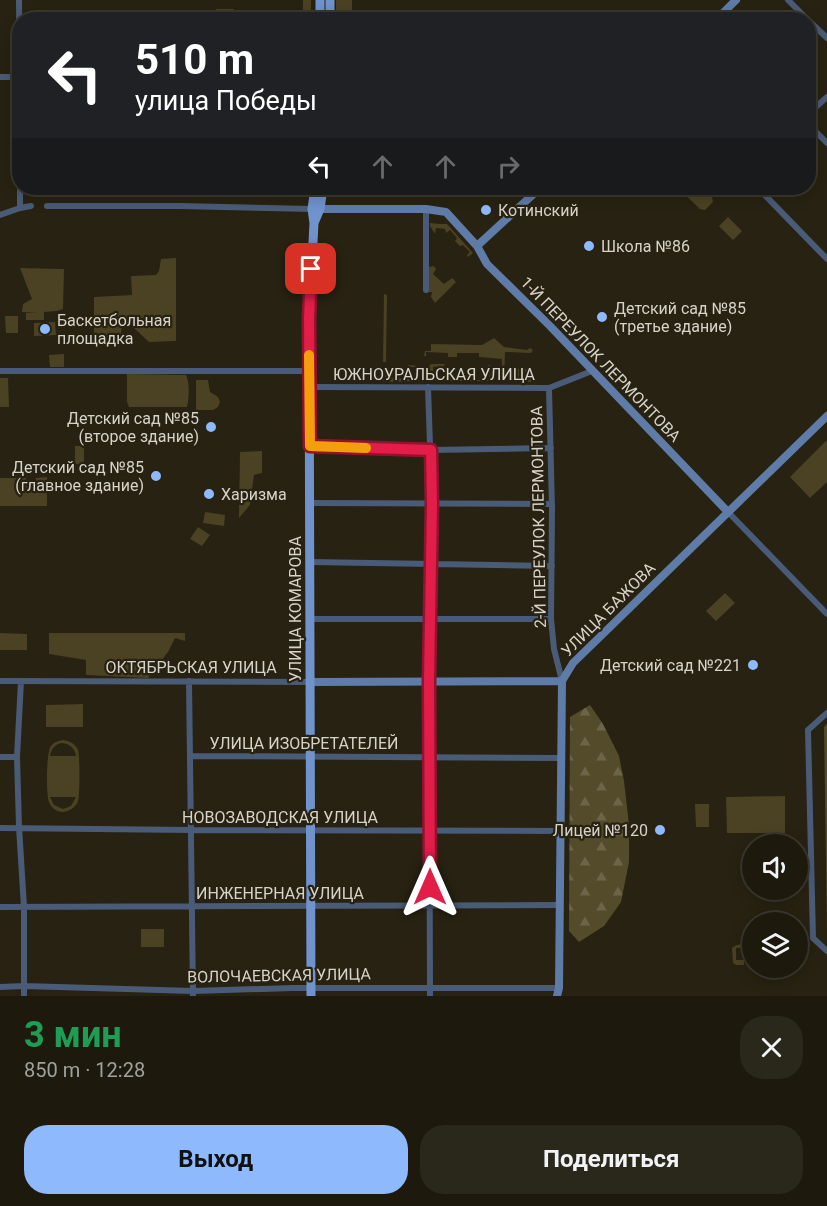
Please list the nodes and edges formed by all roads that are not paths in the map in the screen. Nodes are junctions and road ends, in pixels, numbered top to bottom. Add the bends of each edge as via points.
1 (736, 0) edge
2 (788, 0) edge
3 (724, 12) edge
4 (800, 12) edge
5 (816, 28) edge
6 (827, 38) edge
7 (816, 132) edge
8 (827, 143) edge
9 (20, 195) edge
10 (315, 195) edge
11 (321, 195) edge
12 (532, 195) edge
13 (765, 195) edge
14 (31, 206) dead end
15 (47, 206) dead end
16 (20, 208) junction
17 (316, 209) junction
18 (426, 209) junction
19 (0, 215) edge
20 (477, 246) junction
21 (827, 248) edge
22 (821, 253) junction
23 (827, 259) edge
24 (426, 290) dead end
25 (0, 371) edge
26 (592, 371) junction
27 (310, 372) junction
28 (310, 387) junction
29 (428, 387) junction
30 (549, 388) junction
31 (827, 416) edge
32 (310, 446) junction
33 (550, 448) junction
34 (431, 450) junction
35 (310, 502) junction
36 (432, 504) junction
37 (552, 504) junction
38 (728, 512) junction
39 (310, 562) junction
40 (431, 564) junction
41 (552, 566) junction
42 (827, 614) edge
43 (310, 619) junction
44 (551, 619) junction
45 (430, 620) junction
46 (0, 681) edge
47 (21, 681) junction
48 (189, 681) junction
49 (429, 681) junction
50 (562, 681) junction
51 (310, 682) junction
52 (827, 713) edge
53 (190, 756) junction
54 (0, 757) edge
55 (17, 757) junction
56 (429, 757) junction
57 (310, 758) junction
58 (561, 758) junction
59 (19, 827) junction
60 (0, 828) edge
61 (191, 830) junction
62 (429, 830) junction
63 (310, 831) junction
64 (561, 831) junction
65 (430, 906) junction
66 (560, 906) junction
67 (0, 907) edge
68 (24, 907) junction
69 (192, 907) junction
70 (310, 907) junction
71 (827, 951) edge
72 (24, 986) junction
73 (0, 987) edge
74 (110, 988) junction
75 (430, 988) junction
76 (311, 992) edge
77 (558, 992) edge
78 (193, 993) edge
79 (24, 996) edge
80 (110, 996) edge
81 (430, 996) edge

1 - 3 street
2 - 4 street
5 - 6 street
7 - 8 street
9 - 16 street
10 - 17 main road, УЛИЦА КОМАРОВА
11 - 17 main road, УЛИЦА КОМАРОВА
12 - 20 street
13 - 22 street
14 - 16 street
15 - 17 street
16 - 19 street
17 - 18 street, 1-Й ПЕРЕУЛОК ЛЕРМОНТОВА
17 - 27 main road, УЛИЦА КОМАРОВА
18 - 20 street, 1-Й ПЕРЕУЛОК ЛЕРМОНТОВА via 446,212
18 - 24 street
20 - 26 street, 1-Й ПЕРЕУЛОК ЛЕРМОНТОВА via 487,264
21 - 22 street
22 - 23 street
25 - 27 street, ЮЖНОУРАЛЬСКАЯ УЛИЦА
26 - 30 street, ЮЖНОУРАЛЬСКАЯ УЛИЦА
26 - 38 street, 1-Й ПЕРЕУЛОК ЛЕРМОНТОВА
27 - 28 main road, УЛИЦА КОМАРОВА
28 - 29 street, ЮЖНОУРАЛЬСКАЯ УЛИЦА
28 - 32 main road, УЛИЦА КОМАРОВА
29 - 30 street, ЮЖНОУРАЛЬСКАЯ УЛИЦА
29 - 34 street
30 - 33 street, 2-Й ПЕРЕУЛОК ЛЕРМОНТОВА
31 - 38 street, УЛИЦА БАЖОВА
32 - 34 street
32 - 35 main road, УЛИЦА КОМАРОВА
33 - 34 street
33 - 37 street, 2-Й ПЕРЕУЛОК ЛЕРМОНТОВА
34 - 36 street
35 - 36 street
35 - 39 main road, УЛИЦА КОМАРОВА
36 - 37 street
36 - 40 street
37 - 41 street, 2-Й ПЕРЕУЛОК ЛЕРМОНТОВА
38 - 42 street, 1-Й ПЕРЕУЛОК ЛЕРМОНТОВА
38 - 50 street, УЛИЦА БАЖОВА via 573,663
39 - 40 street
39 - 43 main road, УЛИЦА КОМАРОВА
40 - 41 street
40 - 45 street
41 - 44 street, 2-Й ПЕРЕУЛОК ЛЕРМОНТОВА
43 - 45 street
43 - 51 main road, УЛИЦА КОМАРОВА
44 - 45 street
44 - 50 street, 2-Й ПЕРЕУЛОК ЛЕРМОНТОВА
45 - 49 street
46 - 47 street, ОКТЯБРЬСКАЯ УЛИЦА
47 - 48 street, ОКТЯБРЬСКАЯ УЛИЦА
47 - 55 street
48 - 51 street, ОКТЯБРЬСКАЯ УЛИЦА
48 - 53 street
49 - 50 street, ОКТЯБРЬСКАЯ УЛИЦА
49 - 51 street, ОКТЯБРЬСКАЯ УЛИЦА
49 - 56 street
50 - 58 street, УЛИЦА БАЖОВА
51 - 57 main road, УЛИЦА КОМАРОВА
52 - 71 street via 808,730 813,938
53 - 57 street, УЛИЦА ИЗОБРЕТАТЕЛЕЙ
53 - 61 street
54 - 55 street
55 - 59 street
56 - 57 street, УЛИЦА ИЗОБРЕТАТЕЛЕЙ
56 - 58 street, УЛИЦА ИЗОБРЕТАТЕЛЕЙ
56 - 62 street
57 - 63 main road, УЛИЦА КОМАРОВА
58 - 64 street, УЛИЦА БАЖОВА
59 - 60 street, НОВОЗАВОДСКАЯ УЛИЦА
59 - 61 street, НОВОЗАВОДСКАЯ УЛИЦА
59 - 68 street
61 - 63 street, НОВОЗАВОДСКАЯ УЛИЦА
61 - 69 street
62 - 63 street, НОВОЗАВОДСКАЯ УЛИЦА
62 - 64 street, НОВОЗАВОДСКАЯ УЛИЦА
62 - 65 street
63 - 70 main road, УЛИЦА КОМАРОВА
64 - 66 street, УЛИЦА БАЖОВА
65 - 66 street, ИНЖЕНЕРНАЯ УЛИЦА
65 - 70 street, ИНЖЕНЕРНАЯ УЛИЦА
65 - 75 street
66 - 77 street, УЛИЦА БАЖОВА
67 - 68 street, ИНЖЕНЕРНАЯ УЛИЦА
68 - 69 street, ИНЖЕНЕРНАЯ УЛИЦА
68 - 72 street
69 - 70 street, ИНЖЕНЕРНАЯ УЛИЦА
69 - 78 street
70 - 76 main road, УЛИЦА КОМАРОВА
72 - 73 street, ВОЛОЧАЕВСКАЯ УЛИЦА
72 - 74 street, ВОЛОЧАЕВСКАЯ УЛИЦА
72 - 79 street
74 - 78 street, ВОЛОЧАЕВСКАЯ УЛИЦА
74 - 80 street
75 - 76 street, ВОЛОЧАЕВСКАЯ УЛИЦА
75 - 77 street, ВОЛОЧАЕВСКАЯ УЛИЦА
75 - 81 street
76 - 78 street, ВОЛОЧАЕВСКАЯ УЛИЦА

